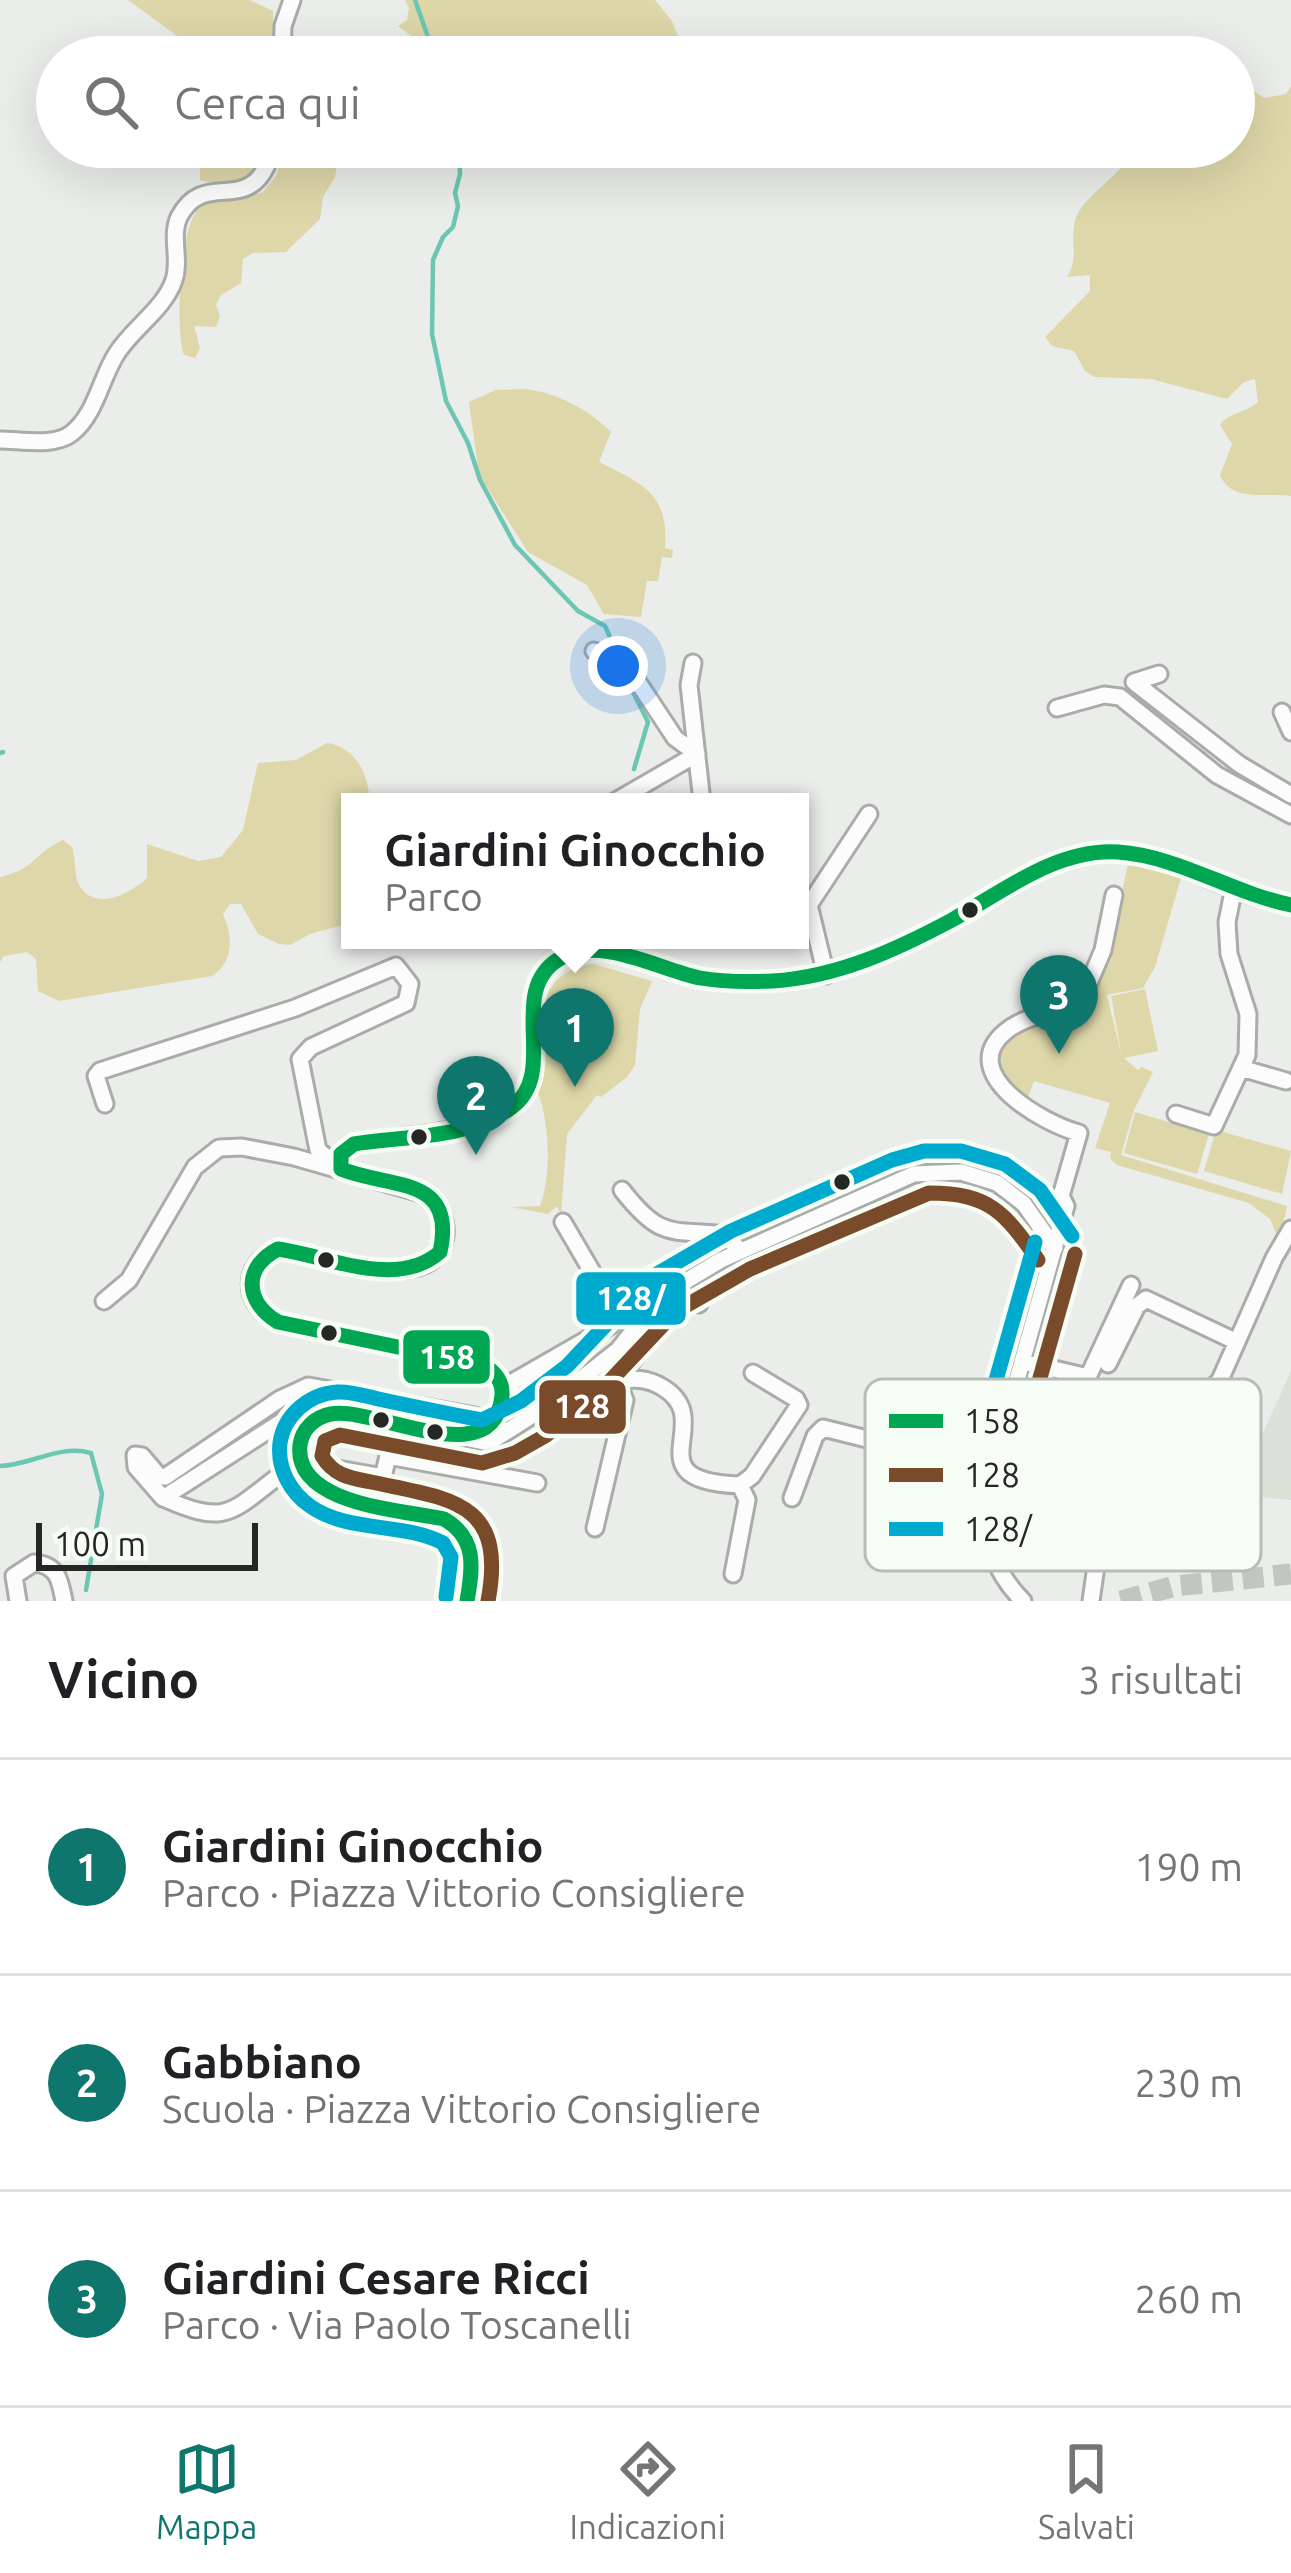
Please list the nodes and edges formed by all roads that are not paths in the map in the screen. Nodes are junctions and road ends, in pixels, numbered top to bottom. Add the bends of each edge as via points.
1 (292, 0) edge
2 (283, 36) edge
3 (267, 168) edge
4 (0, 440) edge
5 (594, 650) dead end
6 (693, 663) dead end
7 (1159, 674) dead end
8 (1057, 709) dead end
9 (1282, 712) dead end
10 (1291, 732) edge
11 (697, 754) junction
12 (630, 793) edge
13 (702, 793) edge
14 (1291, 795) edge
15 (869, 814) dead end
16 (1291, 815) edge
17 (1234, 887) junction
18 (1114, 895) dead end
19 (1291, 904) edge
20 (565, 949) edge
21 (561, 957) junction
22 (826, 975) junction
23 (1241, 1068) junction
24 (1286, 1081) dead end
25 (105, 1104) dead end
26 (1176, 1114) dead end
27 (341, 1169) junction
28 (622, 1190) dead end
29 (563, 1222) dead end
30 (1291, 1228) edge
31 (1055, 1248) junction
32 (740, 1250) junction
33 (1131, 1285) dead end
34 (104, 1301) dead end
35 (699, 1304) dead end
36 (1238, 1342) junction
37 (1024, 1362) junction
38 (1108, 1364) dead end
39 (753, 1373) dead end
40 (1019, 1379) edge
41 (1219, 1379) edge
42 (616, 1381) junction
43 (501, 1394) junction
44 (542, 1410) junction
45 (339, 1413) junction
46 (490, 1426) junction
47 (450, 1436) junction
48 (865, 1438) edge
49 (302, 1468) junction
50 (284, 1472) dead end
51 (537, 1484) dead end
52 (740, 1485) junction
53 (163, 1498) junction
54 (792, 1498) dead end
55 (595, 1528) dead end
56 (999, 1571) edge
57 (1095, 1571) edge
58 (733, 1574) dead end
59 (18, 1601) edge
60 (64, 1601) edge
61 (467, 1601) edge
62 (1023, 1601) edge
63 (1091, 1601) edge

1 - 2 street
3 - 4 street via 255,185 206,193 182,212 174,281 114,357 77,429 58,439
5 - 11 street via 624,661 675,738
6 - 11 street
7 - 14 street via 1134,682
8 - 16 street via 1120,698 1217,775
9 - 10 street
11 - 12 street
11 - 13 street
15 - 22 street via 809,905
17 - 19 street
17 - 22 street via 1139,856 1092,852 1041,870 871,962
17 - 23 street via 1229,954 1248,1013
18 - 31 street via 1083,997 1008,1029 990,1057 1011,1096 1052,1126 1078,1133
20 - 21 street
21 - 22 street via 592,951 704,979
21 - 27 street via 539,978 534,996 524,1096 456,1127 354,1144 341,1154
23 - 24 street
23 - 26 street via 1214,1126
25 - 27 street via 100,1071 400,969 410,984 406,1004 311,1048 299,1066 318,1150
27 - 34 street via 219,1148 195,1167 129,1280
27 - 43 street via 427,1195 444,1218 441,1250 428,1267 408,1272 278,1249 251,1271 258,1309 278,1322 484,1364 496,1373
28 - 32 street via 672,1232 724,1235
29 - 43 street via 618,1314
30 - 36 street
31 - 32 street via 1006,1188 939,1171 898,1180
31 - 37 street
32 - 44 street via 661,1296 618,1350
33 - 37 street via 1088,1377
35 - 42 street via 688,1298 672,1309
36 - 38 street via 1146,1300
36 - 41 street
37 - 40 street
39 - 52 street via 799,1405
42 - 44 street via 562,1413
42 - 52 street via 647,1380 678,1398 686,1471
42 - 55 street via 625,1400
43 - 44 street
43 - 46 street
44 - 47 street via 484,1442
45 - 47 street
45 - 49 street via 309,1428
45 - 53 street via 303,1408
46 - 47 street
46 - 53 street via 475,1416 308,1386 165,1477 138,1454 136,1467
48 - 54 street via 823,1428
49 - 51 street via 383,1477 388,1456
49 - 61 street via 334,1496 460,1528 472,1552
50 - 53 street via 223,1514
52 - 58 street via 747,1500
56 - 62 street
57 - 63 street
59 - 60 street via 14,1576 34,1563 56,1572

